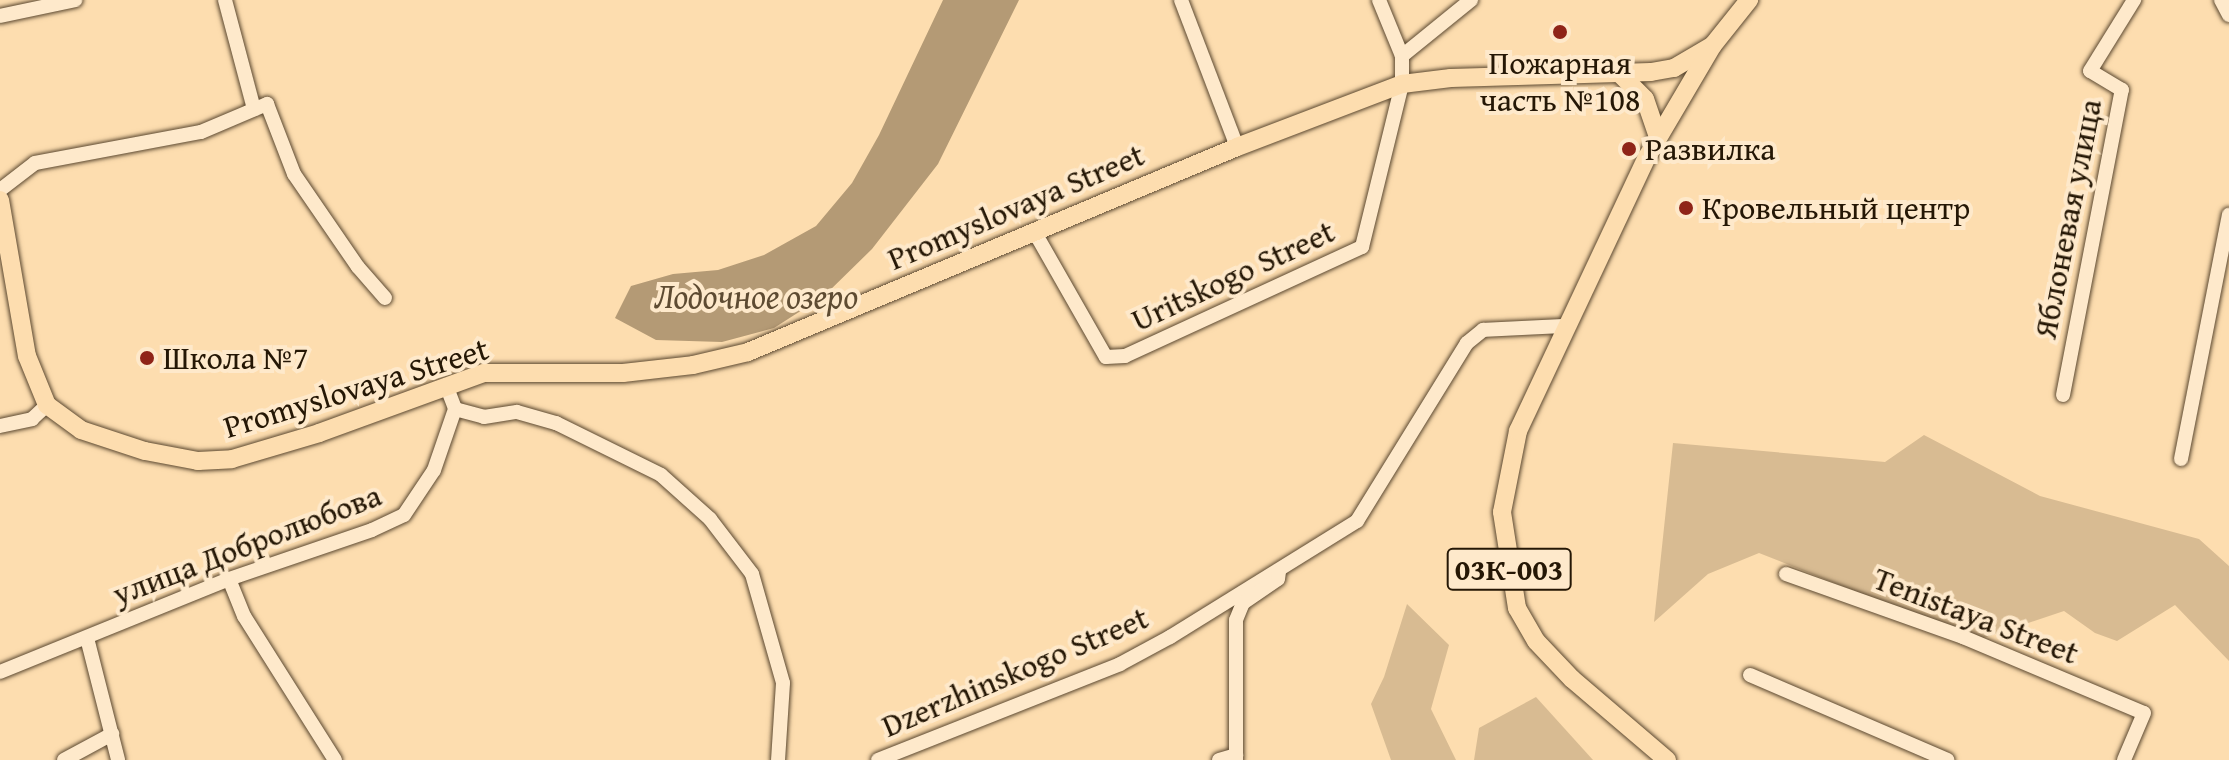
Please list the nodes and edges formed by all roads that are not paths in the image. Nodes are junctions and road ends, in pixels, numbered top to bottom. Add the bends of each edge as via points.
1 (75, 0) edge
2 (225, 0) edge
3 (1181, 0) edge
4 (1379, 0) edge
5 (1471, 0) edge
6 (1749, 0) edge
7 (2134, 0) edge
8 (2221, 0) edge
9 (2229, 15) edge
10 (0, 16) edge
11 (1713, 45) junction
12 (1402, 56) junction
13 (1618, 72) junction
14 (1402, 84) junction
15 (260, 106) junction
16 (1658, 137) junction
17 (1237, 147) junction
18 (0, 190) edge
19 (0, 200) edge
20 (2229, 215) edge
21 (1034, 231) junction
22 (385, 298) dead end
23 (1566, 326) junction
24 (446, 385) junction
25 (2063, 395) dead end
26 (47, 405) junction
27 (455, 409) junction
28 (0, 426) edge
29 (2181, 459) dead end
30 (1279, 567) junction
31 (1786, 574) dead end
32 (229, 579) junction
33 (87, 638) junction
34 (0, 672) edge
35 (1750, 675) dead end
36 (112, 734) junction
37 (1236, 757) edge
38 (64, 760) edge
39 (118, 760) edge
40 (335, 760) edge
41 (778, 760) edge
42 (878, 760) edge
43 (1219, 760) edge
44 (1667, 760) edge
45 (1947, 760) edge
46 (2124, 760) edge

1 - 10 street
2 - 15 street
3 - 17 street
4 - 12 street
5 - 12 street
6 - 11 main road, 03К-003
7 - 25 street, Яблоневая улица via 2090,71 2122,90
8 - 9 street
11 - 13 main road, Promyslovaya Street via 1674,68
11 - 16 main road, 03К-003
12 - 14 street
13 - 14 main road, Promyslovaya Street
13 - 16 main road via 1645,99
14 - 17 main road, Promyslovaya Street
14 - 21 street, Uritskogo Street via 1362,247 1125,356 1106,357
15 - 18 street via 201,132 35,163
15 - 22 street via 294,174
16 - 23 main road, 03К-003
17 - 21 main road, Promyslovaya Street
19 - 26 main road via 27,356
20 - 29 street
21 - 24 main road, Promyslovaya Street via 748,352 623,373 484,373
23 - 30 street, Dzerzhinskogo Street via 1483,330 1467,343 1357,521
23 - 44 main road, 03К-003 via 1518,431 1502,512 1517,608 1536,641 1572,679
24 - 26 main road, Promyslovaya Street via 319,433 232,459 198,461 81,430
24 - 27 street
26 - 28 street via 32,419
27 - 32 street, улица Добролюбова via 434,470 404,515
27 - 41 street via 484,417 517,412 556,423 661,475 710,519 752,574 764,615 783,683
30 - 37 street via 1278,579 1243,603 1236,620
30 - 42 street, Dzerzhinskogo Street via 1120,664
31 - 46 street, Tenistaya Street via 1963,637 2144,713
32 - 33 street, улица Добролюбова
32 - 40 street via 244,616
33 - 34 street, улица Добролюбова
33 - 36 street
35 - 45 street
36 - 38 street
36 - 39 street
37 - 43 street

